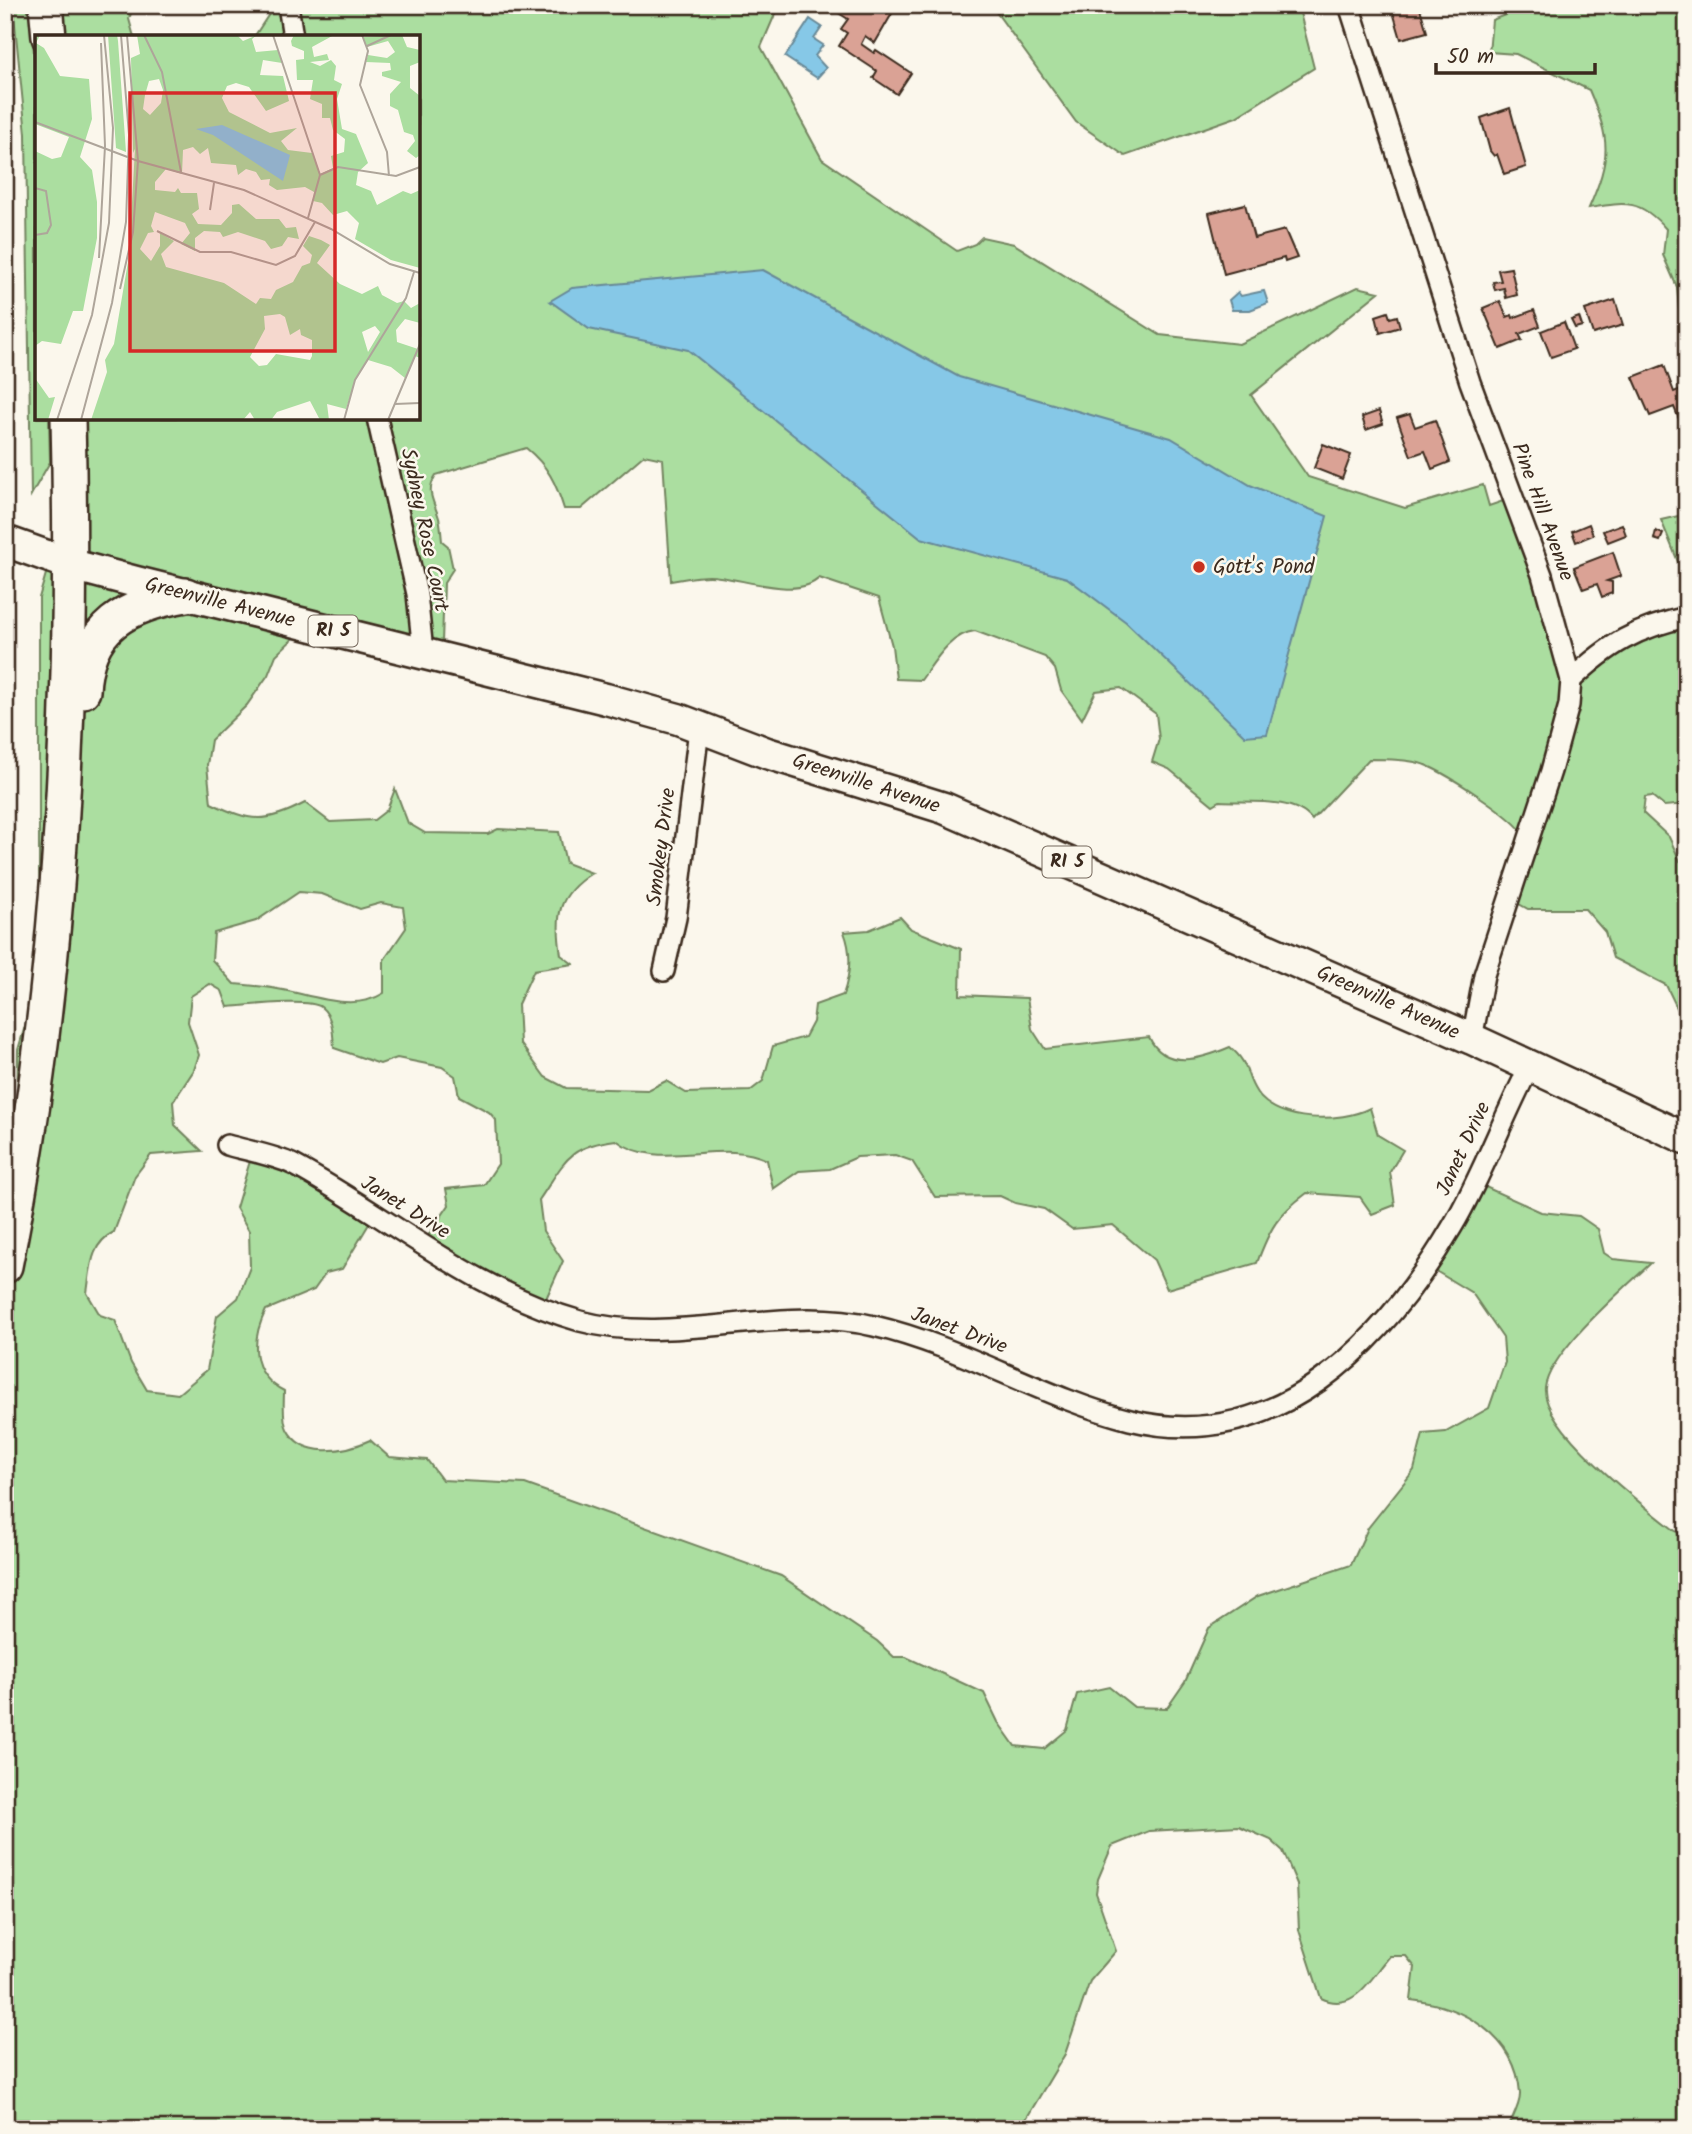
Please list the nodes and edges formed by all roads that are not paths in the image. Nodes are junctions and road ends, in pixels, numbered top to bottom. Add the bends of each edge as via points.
1 (46, 5) edge
2 (288, 5) edge
3 (1349, 5) edge
4 (49, 35) edge
5 (293, 35) edge
6 (68, 420) edge
7 (377, 420) edge
8 (5, 541) edge
9 (72, 565) junction
10 (186, 595) junction
11 (1687, 617) edge
12 (423, 652) junction
13 (1571, 680) junction
14 (699, 729) junction
15 (60, 803) junction
16 (664, 971) dead end
17 (1472, 1039) junction
18 (1530, 1066) junction
19 (1687, 1139) edge
20 (227, 1145) dead end
21 (5, 1266) edge

1 - 4 highway
2 - 5 street
3 - 13 street, Pine Hill Avenue via 1470,382 1542,575
6 - 9 highway
7 - 12 street, Sydney Rose Court via 417,594
8 - 9 main road, Greenville Avenue / RI 5
9 - 10 main road, Greenville Avenue / RI 5
9 - 15 highway
10 - 12 main road, Greenville Avenue / RI 5
10 - 15 highway via 152,602 123,615 105,628 91,647 78,751
11 - 13 street via 1629,634
12 - 14 main road, Greenville Avenue / RI 5 via 618,702
13 - 17 street, Pine Hill Avenue via 1551,771 1484,975
14 - 16 street, Smokey Drive via 676,918
14 - 17 main road, Greenville Avenue / RI 5 via 944,808
15 - 21 highway via 36,1071
17 - 18 main road, Greenville Avenue / RI 5
18 - 19 main road, Greenville Avenue / RI 5
18 - 20 street, Janet Drive via 1454,1224 1410,1294 1364,1347 1315,1385 1277,1406 1208,1426 1134,1421 1089,1408 926,1341 838,1318 663,1328 612,1328 580,1321 497,1287 439,1256 291,1163

